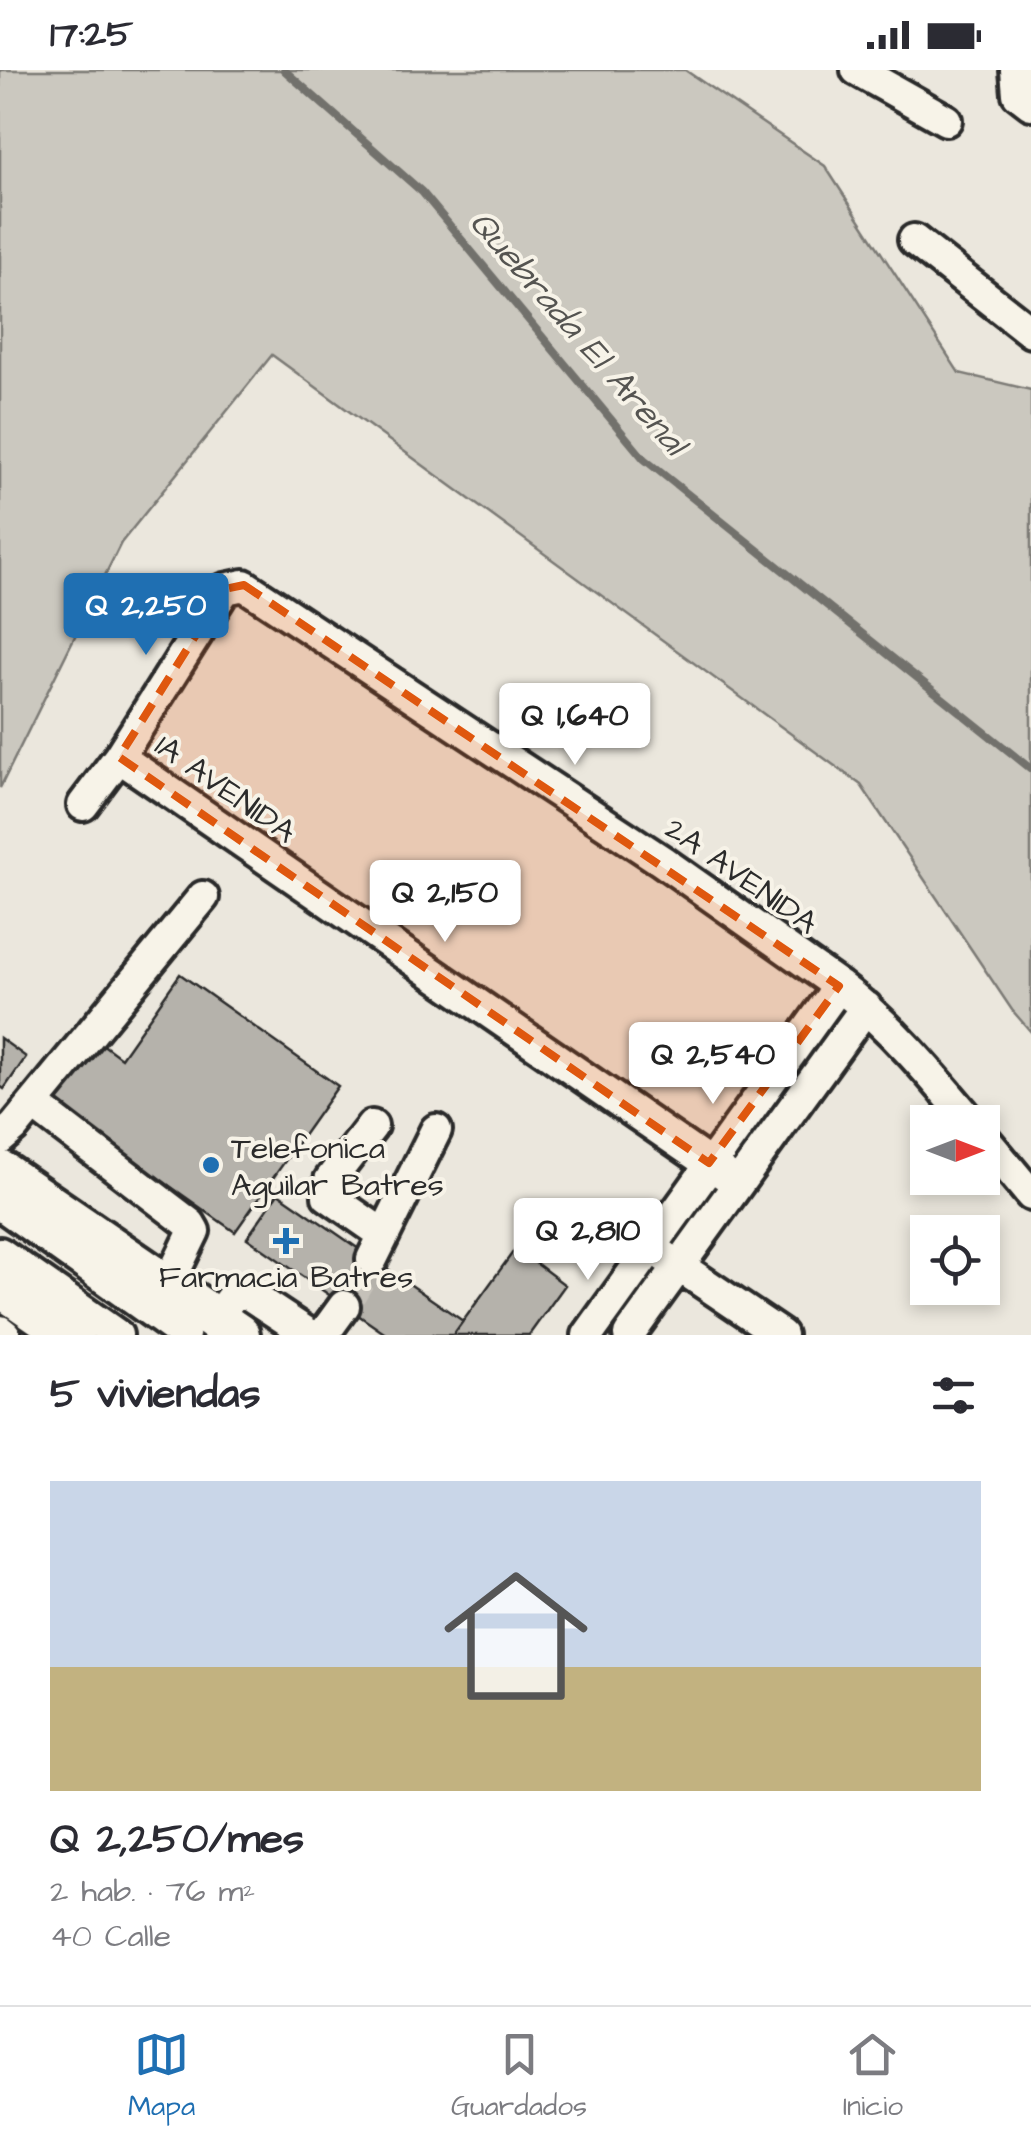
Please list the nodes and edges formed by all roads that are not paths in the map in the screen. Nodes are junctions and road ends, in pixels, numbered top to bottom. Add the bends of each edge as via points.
1 (857, 70) edge
2 (1016, 70) edge
3 (1031, 104) edge
4 (946, 120) dead end
5 (914, 240) dead end
6 (1031, 332) edge
7 (119, 757) junction
8 (83, 805) dead end
9 (203, 897) dead end
10 (839, 986) junction
11 (866, 1007) junction
12 (33, 1104) junction
13 (957, 1105) edge
14 (372, 1126) dead end
15 (436, 1130) dead end
16 (0, 1139) edge
17 (1000, 1158) edge
18 (709, 1164) junction
19 (0, 1172) edge
20 (737, 1183) junction
21 (1031, 1196) edge
22 (0, 1204) edge
23 (650, 1246) junction
24 (0, 1253) edge
25 (678, 1266) junction
26 (0, 1285) edge
27 (167, 1287) junction
28 (344, 1306) tunnel mouth
29 (212, 1330) edge
30 (72, 1335) edge
31 (116, 1335) edge
32 (310, 1335) edge
33 (323, 1335) edge
34 (588, 1335) edge
35 (629, 1335) edge
36 (781, 1335) edge

1 - 4 street
2 - 3 street via 1018,94
5 - 6 street
7 - 8 street
7 - 10 street, 2A AVENIDA via 225,589 244,585
7 - 18 street, 1A AVENIDA
9 - 12 street
10 - 11 street, 2A AVENIDA
10 - 18 street
11 - 13 street, 2A AVENIDA
11 - 20 street
12 - 16 street
12 - 27 street via 190,1224 194,1231
14 - 15 street via 330,1180 328,1196 378,1247
17 - 21 street
18 - 20 street, 1A AVENIDA
18 - 23 street
19 - 27 highway
20 - 25 street
22 - 29 street
23 - 25 street
23 - 34 street
24 - 31 street
25 - 35 street
25 - 36 street
26 - 30 highway
27 - 29 highway
28 - 33 street
29 - 32 street via 237,1290

